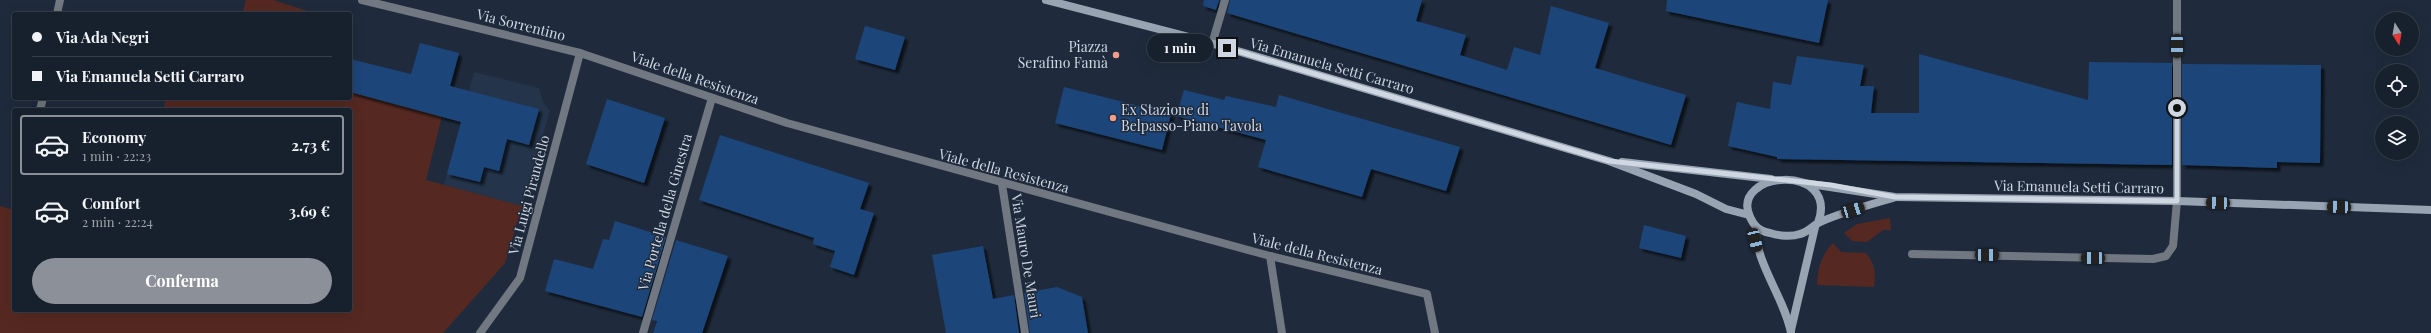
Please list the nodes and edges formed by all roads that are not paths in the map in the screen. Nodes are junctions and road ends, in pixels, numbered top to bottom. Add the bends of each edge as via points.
1 (60, 0) edge
2 (362, 0) edge
3 (1046, 0) edge
4 (1225, 0) edge
5 (2177, 0) edge
6 (378, 2) edge
7 (57, 12) edge
8 (1212, 44) junction
9 (580, 53) junction
10 (712, 98) junction
11 (1609, 161) junction
12 (1772, 179) junction
13 (1804, 183) junction
14 (1002, 184) junction
15 (1895, 197) junction
16 (2177, 201) junction
17 (2431, 210) edge
18 (1749, 214) junction
19 (1817, 225) junction
20 (1756, 227) junction
21 (1912, 254) dead end
22 (1270, 256) junction
23 (1791, 332) edge
24 (480, 333) edge
25 (643, 333) edge
26 (1025, 333) edge
27 (1282, 333) edge
28 (1435, 333) edge

1 - 7 street
2 - 6 street, Via Sorrentino
3 - 8 street, Via Emanuela Setti Carraro
4 - 8 street
5 - 16 street
6 - 9 street, Via Sorrentino
8 - 11 street, Via Emanuela Setti Carraro
9 - 10 street, Viale della Resistenza
9 - 24 street, Via Luigi Pirandello via 520,278
10 - 14 street, Viale della Resistenza via 787,123
10 - 25 street, Via Portella della Ginestra
11 - 12 street
11 - 18 street via 1696,194 1726,209
12 - 13 street
12 - 18 street via 1753,192 1748,206
13 - 15 street via 1831,185
13 - 19 street via 1812,188 1819,200 1821,214
14 - 22 street, Viale della Resistenza
14 - 26 street, Via Mauro De Mauri
15 - 16 street, Via Emanuela Setti Carraro
15 - 19 street
16 - 17 street, Via Emanuela Setti Carraro
16 - 21 street via 2173,246 2166,256 2153,259
18 - 20 street
19 - 20 street via 1799,235 1770,233
19 - 23 street
20 - 23 street via 1758,250
22 - 27 street
22 - 28 street, Viale della Resistenza via 1427,294

